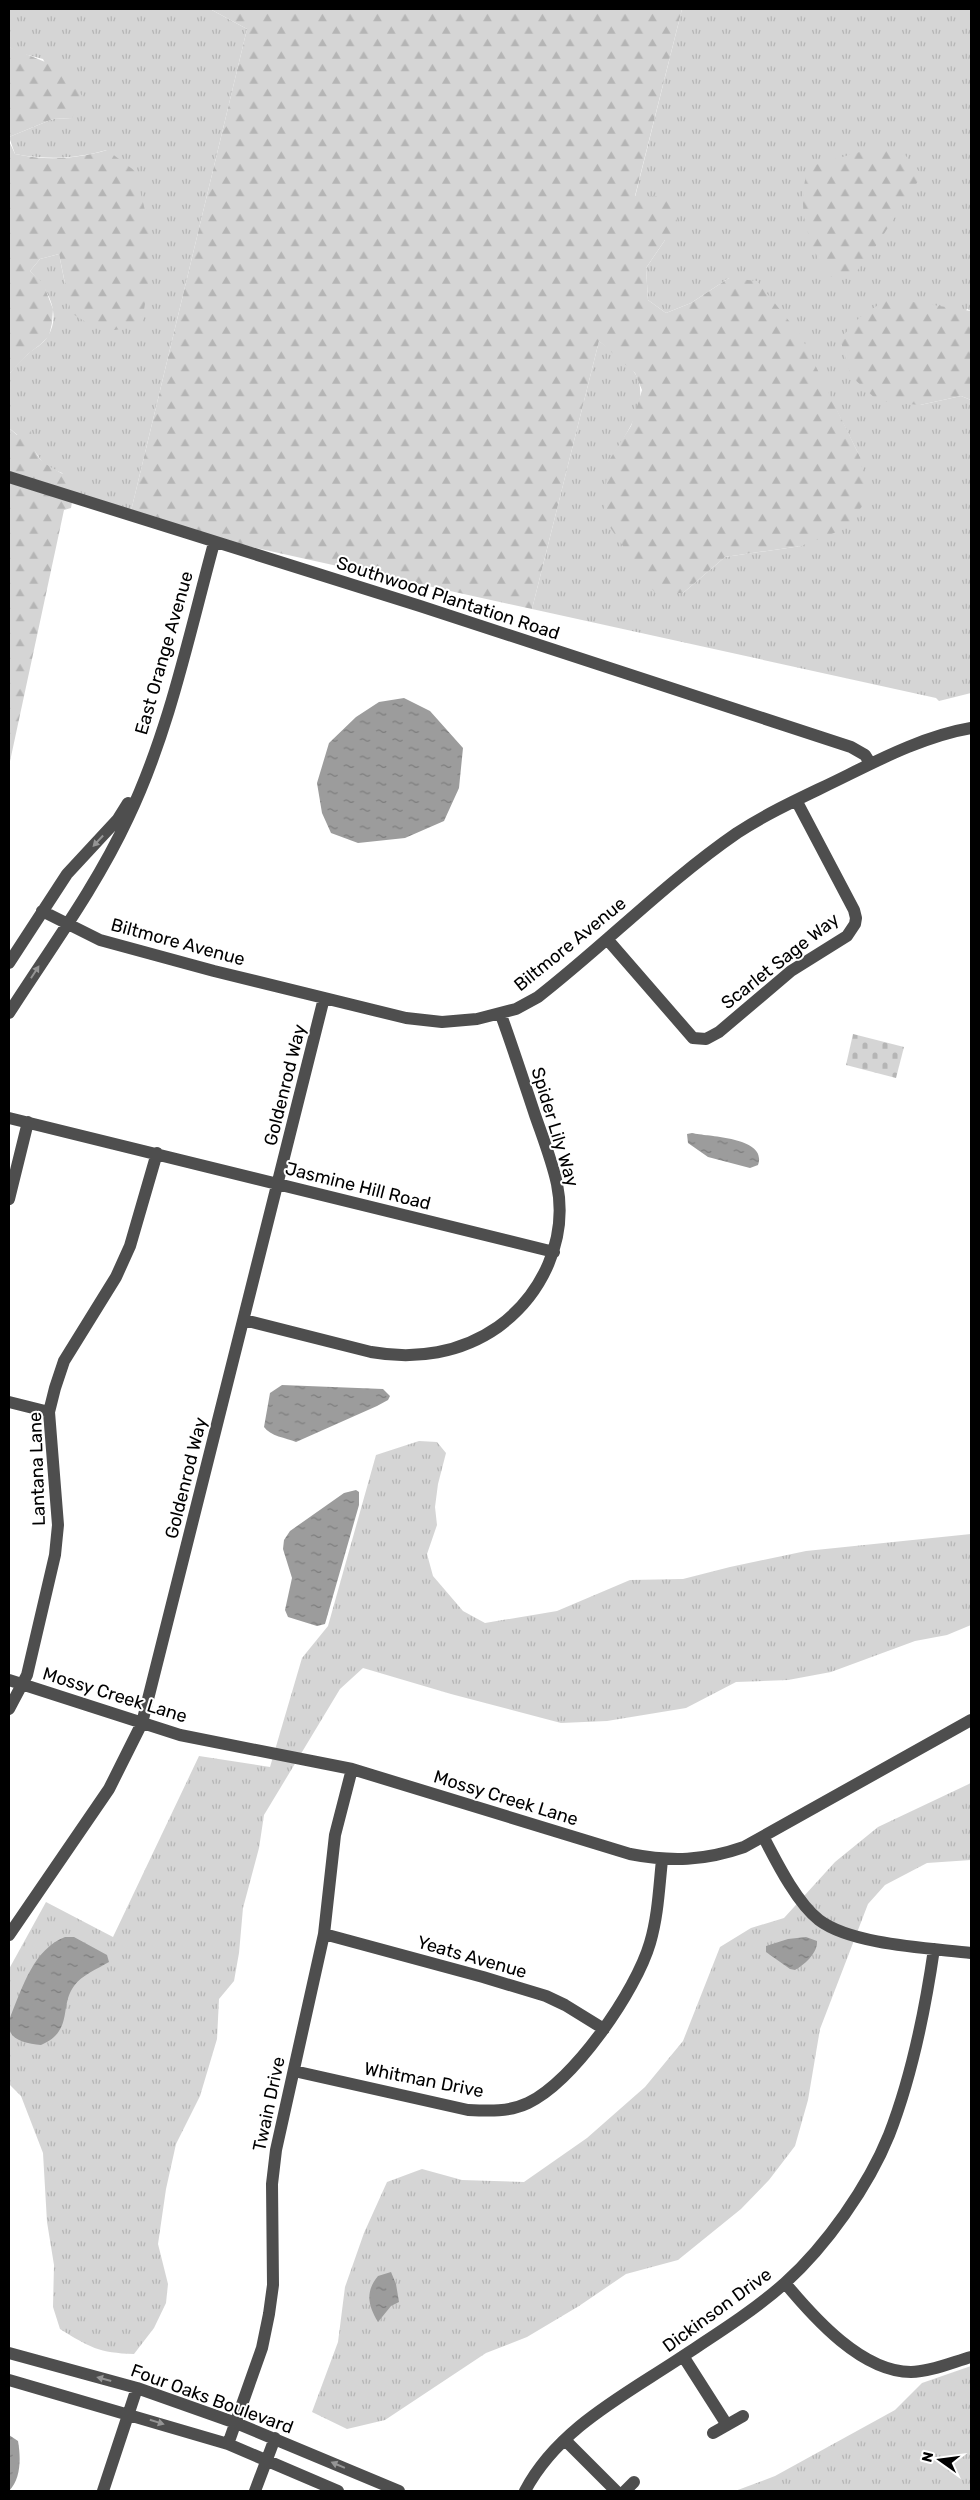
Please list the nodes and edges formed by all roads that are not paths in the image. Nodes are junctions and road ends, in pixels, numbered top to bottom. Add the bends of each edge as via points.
1 (9, 477) edge
2 (214, 542) junction
3 (971, 728) edge
4 (870, 763) junction
5 (147, 774) junction
6 (796, 800) junction
7 (42, 911) junction
8 (66, 924) junction
9 (607, 939) junction
10 (9, 963) edge
11 (324, 998) junction
12 (9, 1012) edge
13 (501, 1014) junction
14 (9, 1118) edge
15 (28, 1122) junction
16 (157, 1153) junction
17 (278, 1184) junction
18 (9, 1199) edge
19 (554, 1252) junction
20 (244, 1320) junction
21 (9, 1402) edge
22 (49, 1412) junction
23 (9, 1680) edge
24 (23, 1685) junction
25 (9, 1709) edge
26 (971, 1720) edge
27 (142, 1723) junction
28 (352, 1769) junction
29 (764, 1838) junction
30 (662, 1860) junction
31 (324, 1934) junction
32 (9, 1935) edge
33 (934, 1949) junction
34 (971, 1953) edge
35 (604, 2029) junction
36 (294, 2071) junction
37 (785, 2283) junction
38 (9, 2353) edge
39 (683, 2356) junction
40 (971, 2357) edge
41 (9, 2380) edge
42 (137, 2388) junction
43 (128, 2413) junction
44 (742, 2416) dead end
45 (236, 2422) junction
46 (727, 2425) junction
47 (714, 2433) dead end
48 (275, 2438) junction
49 (566, 2441) junction
50 (228, 2444) junction
51 (266, 2459) junction
52 (371, 2479) junction
53 (103, 2491) edge
54 (255, 2491) edge
55 (338, 2491) edge
56 (365, 2491) edge
57 (399, 2491) edge
58 (525, 2491) edge
59 (616, 2491) edge

1 - 2 street, Southwood Plantation Road
2 - 4 street, Southwood Plantation Road via 851,746 865,755
2 - 5 street, East Orange Avenue via 178,678
3 - 4 street, Biltmore Avenue
4 - 6 street, Biltmore Avenue
5 -> 7 street, East Orange Avenue via 118,819 67,874
5 - 8 street, East Orange Avenue via 108,860
6 - 9 street, Biltmore Avenue via 762,817 708,854
6 - 9 street, Scarlet Sage Way via 854,910 855,924 847,936 791,971 720,1032 706,1039 694,1038
7 - 8 street, Biltmore Avenue
7 - 10 street, East Orange Avenue
8 - 11 street, Biltmore Avenue via 100,940
12 -> 8 street, East Orange Avenue
9 - 13 street, Biltmore Avenue via 538,997
11 - 13 street, Biltmore Avenue via 427,1021 461,1022
11 - 17 street, Goldenrod Way
13 - 19 street, Spider Lily Way via 557,1185 559,1222
14 - 15 street, Jasmine Hill Road
15 - 16 street, Jasmine Hill Road
15 - 18 street
16 - 17 street, Jasmine Hill Road
16 - 22 street, Lantana Lane via 130,1246 116,1277 64,1361
17 - 19 street, Jasmine Hill Road
17 - 20 street, Goldenrod Way
19 - 20 street, Spider Lily Way via 540,1282 518,1310 490,1332 451,1350 390,1356
20 - 27 street, Goldenrod Way
21 - 22 street
22 - 24 street, Lantana Lane via 58,1525 55,1556
23 - 24 street, Mossy Creek Lane
24 - 25 street, Lantana Lane
24 - 27 street, Mossy Creek Lane
26 - 29 street, Mossy Creek Lane
27 - 28 street, Mossy Creek Lane via 200,1740
27 - 32 street, Goldenrod Way via 109,1789
28 - 30 street, Mossy Creek Lane via 630,1854
28 - 31 street, Twain Drive via 334,1835
29 - 30 street, Mossy Creek Lane via 717,1856
29 - 33 street via 798,1896 819,1920 857,1937
30 - 35 street, Whitman Drive via 655,1922 646,1955
31 - 35 street, Yeats Avenue via 546,1996
31 - 36 street, Twain Drive
33 - 34 street
33 - 37 street, Dickinson Drive via 926,2004 888,2137 843,2216
35 - 36 street, Whitman Drive via 550,2088 529,2103 496,2112 468,2110
36 - 45 street, Twain Drive via 276,2150 272,2184 273,2285 269,2314 262,2348
37 - 39 street, Dickinson Drive via 736,2322
37 - 40 street via 814,2318 866,2359 883,2367 914,2372
42 -> 38 street, Four Oaks Boulevard
39 - 46 street
39 - 49 street, Dickinson Drive via 586,2419
41 - 43 street
42 - 43 street
42 - 45 street, Four Oaks Boulevard
43 -> 50 street
43 - 53 street
44 - 46 street
45 - 48 street, Four Oaks Boulevard
45 - 50 street, Twain Drive
46 - 47 street
48 - 51 street
52 -> 48 street, Four Oaks Boulevard
49 - 58 street, Dickinson Drive
49 - 59 street
50 - 51 street
51 - 54 street
51 - 55 street
52 - 56 street
52 - 57 street, Four Oaks Boulevard

